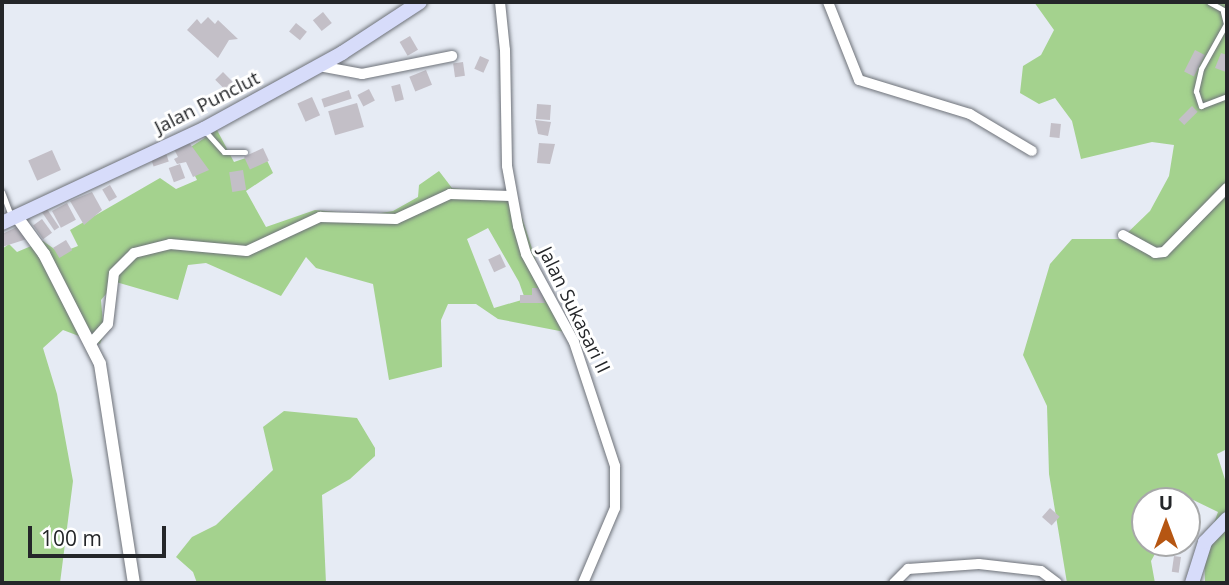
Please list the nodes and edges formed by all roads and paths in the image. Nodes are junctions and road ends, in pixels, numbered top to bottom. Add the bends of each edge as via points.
1 (420, 2) edge
2 (500, 2) edge
3 (828, 2) edge
4 (1209, 2) edge
5 (1225, 12) edge
6 (452, 56) dead end
7 (319, 66) junction
8 (1227, 96) edge
9 (204, 128) junction
10 (1032, 151) dead end
11 (245, 152) dead end
12 (1227, 188) edge
13 (2, 192) edge
14 (510, 196) junction
15 (10, 219) edge
16 (1123, 235) dead end
17 (91, 343) junction
18 (1227, 519) edge
19 (134, 583) edge
20 (583, 583) edge
21 (894, 583) edge
22 (1058, 583) edge
23 (1192, 583) edge

1 - 7 main road, Jalan Punclut
2 - 14 street, Jalan Sukasari II
3 - 10 street via 859,80 970,114
4 - 5 lane
5 - 8 lane via 1226,24 1201,69 1196,92 1201,106
6 - 7 street via 362,74
7 - 9 main road, Jalan Punclut
9 - 11 lane via 224,152
9 - 15 main road, Jalan Punclut
12 - 16 street via 1164,252 1155,253
13 - 15 lane
14 - 17 street via 450,194 396,219 344,214 320,217 247,251 170,244 134,253 122,260 114,273 108,324
14 - 20 street, Jalan Sukasari II via 526,254 574,342 591,384 615,466 615,508
15 - 17 street via 44,254
17 - 19 street via 100,364
18 - 23 main road via 1205,542
21 - 22 street via 908,569 967,564 1041,571

